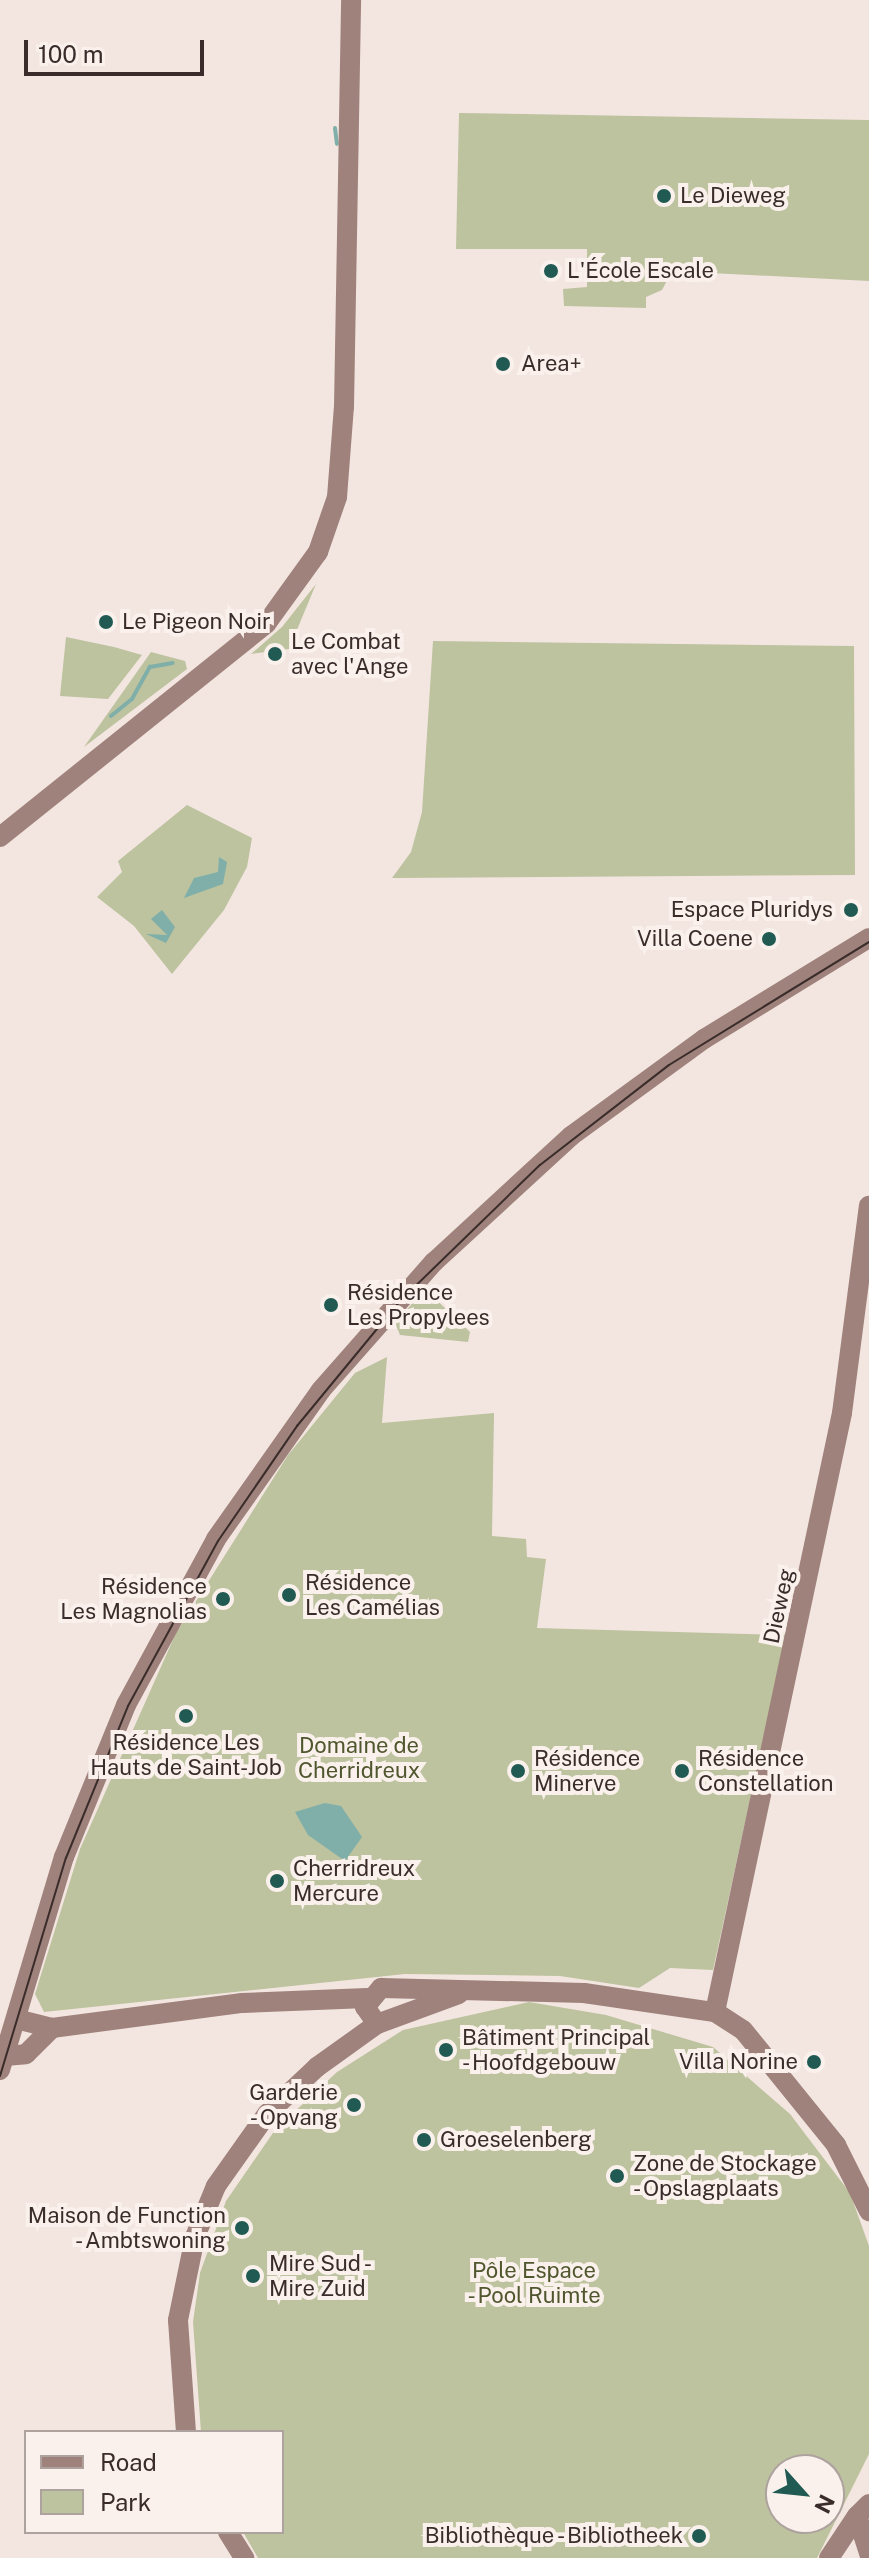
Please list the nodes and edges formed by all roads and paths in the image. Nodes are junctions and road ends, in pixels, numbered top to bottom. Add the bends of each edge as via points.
1 (351, 0) edge
2 (0, 837) edge
3 (869, 938) edge
4 (869, 1206) edge
5 (392, 1990) junction
6 (467, 1991) junction
7 (367, 1998) junction
8 (715, 2012) junction
9 (400, 2015) junction
10 (16, 2019) junction
11 (377, 2024) junction
12 (52, 2028) junction
13 (3, 2063) edge
14 (869, 2211) edge
15 (186, 2430) edge
16 (869, 2484) edge
17 (862, 2510) edge
18 (229, 2534) edge
19 (869, 2554) edge
20 (244, 2558) edge
21 (829, 2558) edge

1 - 2 street via 344,407 337,497 318,552 266,624
3 - 10 street via 704,1039 571,1136 452,1244 337,1369 216,1539 135,1687 64,1857
4 - 8 street, Dieweg via 840,1426
5 - 6 street
5 - 7 street
5 - 9 street
6 - 8 street via 584,1993
6 - 9 street
7 - 11 street via 366,2011
7 - 12 street via 242,2003
8 - 14 street via 743,2030 836,2145
9 - 11 street
10 - 12 street
10 - 13 street
11 - 15 street via 293,2088 216,2186 195,2237 178,2320
12 - 13 street via 26,2054
16 - 17 street
17 - 19 street
17 - 21 street
18 - 20 street

